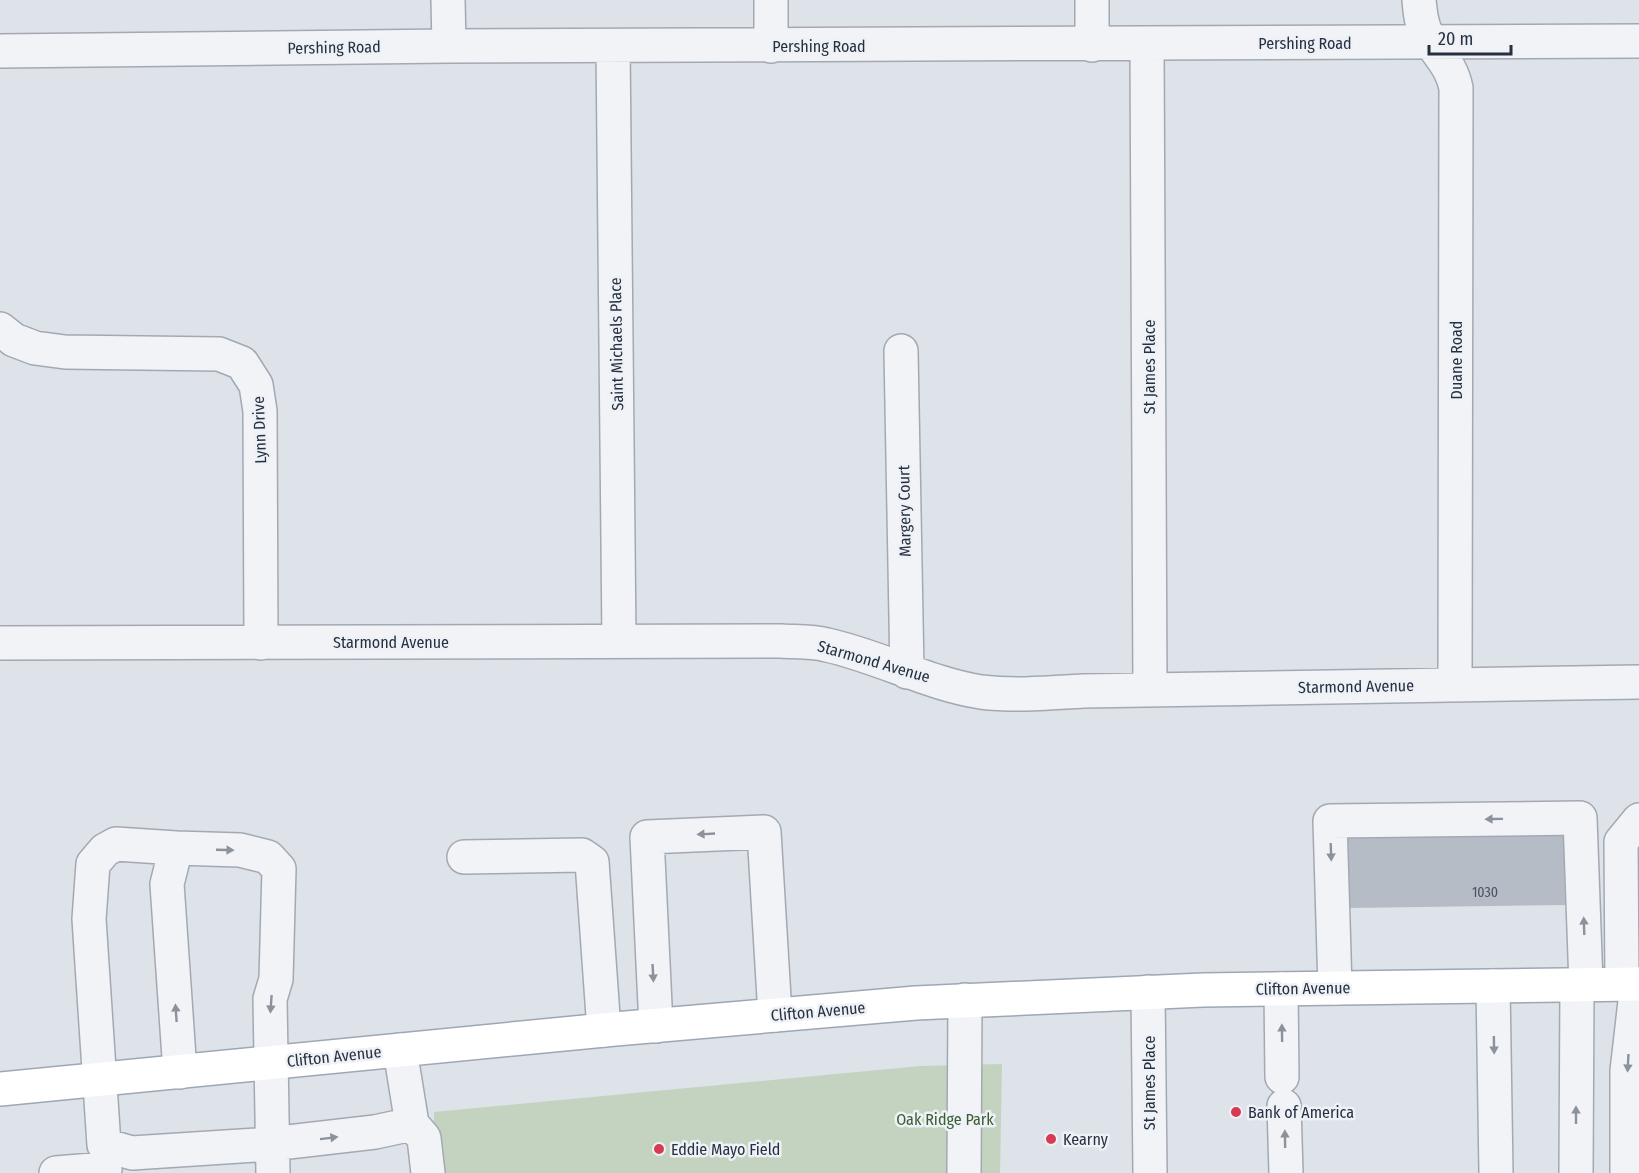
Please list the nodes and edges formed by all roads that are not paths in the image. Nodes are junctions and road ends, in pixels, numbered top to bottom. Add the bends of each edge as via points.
1 (448, 0) edge
2 (771, 0) edge
3 (1092, 0) edge
4 (1419, 0) edge
5 (1639, 41) edge
6 (1433, 42) junction
7 (1092, 45) junction
8 (1147, 45) junction
9 (449, 46) junction
10 (613, 46) junction
11 (771, 46) junction
12 (0, 51) edge
13 (0, 329) edge
14 (901, 351) dead end
15 (619, 641) junction
16 (261, 643) junction
17 (0, 644) edge
18 (907, 672) junction
19 (1639, 682) edge
20 (1455, 685) junction
21 (1150, 690) junction
22 (1639, 819) edge
23 (176, 848) junction
24 (464, 857) dead end
25 (1633, 984) edge
26 (1581, 985) junction
27 (1493, 986) junction
28 (1335, 988) junction
29 (1281, 989) junction
30 (1148, 992) junction
31 (965, 1000) junction
32 (775, 1015) junction
33 (656, 1026) junction
34 (604, 1030) junction
35 (400, 1050) junction
36 (271, 1063) junction
37 (180, 1072) junction
38 (99, 1078) junction
39 (0, 1089) edge
40 (412, 1124) junction
41 (272, 1159) edge
42 (105, 1162) edge
43 (56, 1173) edge
44 (428, 1173) edge
45 (964, 1173) edge
46 (1150, 1173) edge
47 (1286, 1173) edge
48 (1496, 1173) edge
49 (1576, 1173) edge
50 (1627, 1173) edge

1 - 9 street
2 - 11 street
3 - 7 street
4 - 6 street, Duane Road via 1426,33
5 - 6 street, Pershing Road
6 - 8 street, Pershing Road
6 - 20 street, Duane Road via 1449,66 1456,88
7 - 8 street, Pershing Road
7 - 11 street, Pershing Road
8 - 21 street, St James Place
9 - 10 street, Pershing Road
9 - 12 street, Pershing Road
10 - 11 street, Pershing Road
10 - 15 street, Saint Michaels Place
13 - 16 street, Lynn Drive via 35,348 65,352 219,354 242,363 256,385 260,411
14 - 18 street, Margery Court
15 - 16 street, Starmond Avenue
15 - 18 street, Starmond Avenue via 825,644
16 - 17 street, Starmond Avenue
18 - 21 street, Starmond Avenue via 980,691 1018,695
19 - 20 street, Starmond Avenue
20 - 21 street, Starmond Avenue
22 - 25 street via 1621,842
23 -> 36 street via 240,850 268,857 279,869 276,979 270,999
37 -> 23 street via 167,884
23 - 38 street via 116,844 93,864 89,920
24 - 34 street via 582,855 592,862
25 - 26 main road, Clifton Avenue
25 -> 50 street
26 - 27 main road, Clifton Avenue
26 -> 28 street via 1580,818 1330,821
49 -> 26 street
27 - 28 main road, Clifton Avenue
27 -> 48 street
28 - 29 main road, Clifton Avenue
29 - 30 main road, Clifton Avenue
47 -> 29 street
30 - 31 main road, Clifton Avenue
30 - 46 street, St James Place
31 - 32 main road, Clifton Avenue
31 - 45 street
32 - 33 main road, Clifton Avenue
32 -> 33 street via 764,832 647,837
33 - 34 main road, Clifton Avenue
34 - 35 main road, Clifton Avenue
35 - 36 main road, Clifton Avenue
35 - 40 street
36 - 37 main road, Clifton Avenue
36 - 41 street
37 - 38 main road, Clifton Avenue
38 - 39 main road, Clifton Avenue
38 - 42 street
41 -> 40 street
40 - 44 street via 424,1138
41 - 42 street via 132,1153
42 - 43 street

